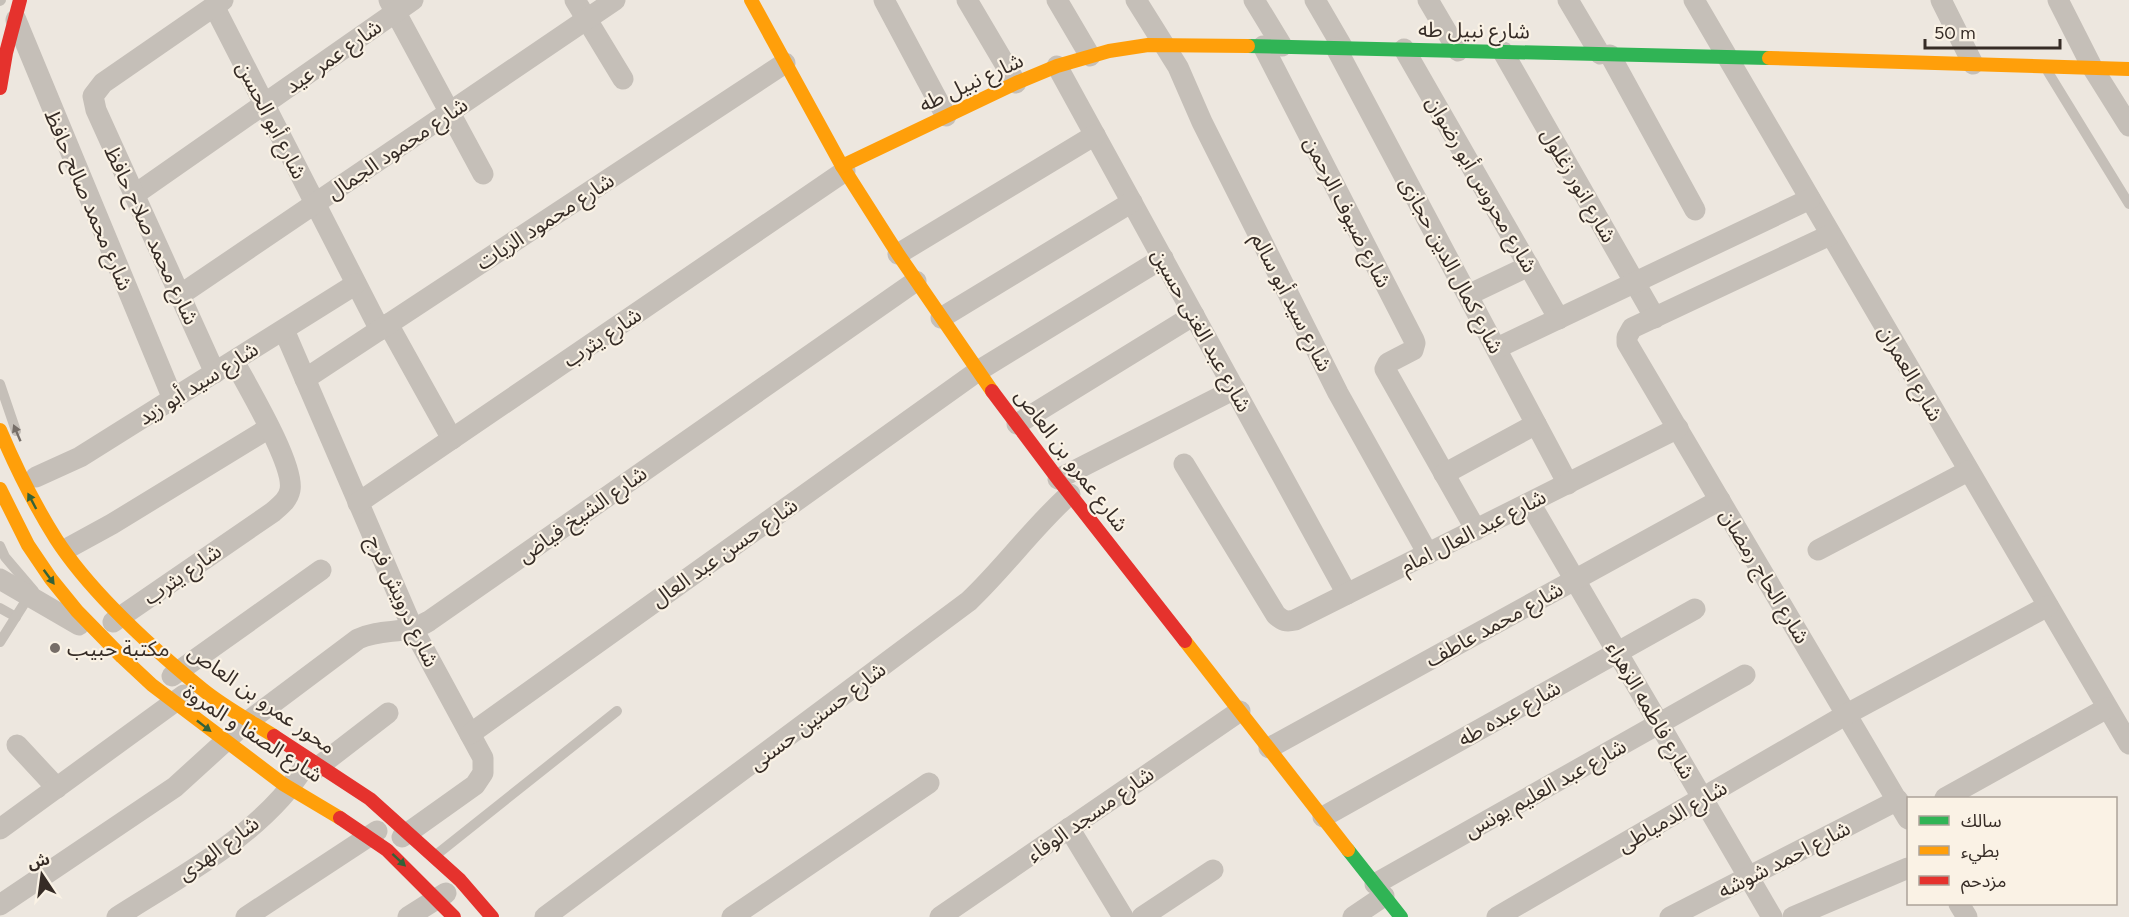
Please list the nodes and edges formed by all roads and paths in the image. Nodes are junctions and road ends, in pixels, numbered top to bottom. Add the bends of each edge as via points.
1 (8, 0) edge
2 (20, 0) edge
3 (413, 0) edge
4 (575, 0) edge
5 (615, 0) edge
6 (751, 0) edge
7 (884, 0) edge
8 (967, 0) edge
9 (1057, 0) edge
10 (1136, 0) edge
11 (1254, 0) edge
12 (1315, 0) edge
13 (1428, 0) edge
14 (1568, 0) edge
15 (1694, 0) edge
16 (1941, 0) edge
17 (2058, 0) edge
18 (218, 3) edge
19 (392, 6) edge
20 (587, 19) junction
21 (1165, 46) junction
22 (1273, 46) junction
23 (1340, 48) junction
24 (1404, 49) junction
25 (1458, 51) junction
26 (1503, 52) junction
27 (1605, 55) junction
28 (1090, 56) junction
29 (1725, 57) junction
30 (785, 63) junction
31 (1973, 64) junction
32 (1057, 66) junction
33 (2044, 66) junction
34 (2092, 68) junction
35 (2129, 69) edge
36 (623, 79) dead end
37 (1016, 83) junction
38 (0, 88) edge
39 (264, 105) junction
40 (450, 112) junction
41 (946, 116) junction
42 (2129, 126) edge
43 (1095, 135) junction
44 (844, 169) junction
45 (483, 174) dead end
46 (134, 195) junction
47 (1809, 199) junction
48 (1132, 202) junction
49 (315, 204) junction
50 (2129, 204) edge
51 (1695, 210) dead end
52 (1830, 235) junction
53 (898, 254) junction
54 (1163, 258) junction
55 (1529, 266) junction
56 (916, 281) junction
57 (1635, 283) junction
58 (356, 284) junction
59 (180, 295) junction
60 (1468, 295) junction
61 (1194, 315) junction
62 (941, 318) junction
63 (1655, 318) junction
64 (1559, 319) junction
65 (384, 327) junction
66 (284, 330) junction
67 (1497, 348) junction
68 (234, 361) junction
69 (978, 371) junction
70 (215, 372) junction
71 (305, 379) junction
72 (0, 384) edge
73 (1235, 389) junction
74 (173, 399) junction
75 (1017, 424) junction
76 (1536, 424) junction
77 (269, 428) junction
78 (1678, 429) junction
79 (0, 430) edge
80 (452, 440) junction
81 (22, 446) dead end
82 (1184, 464) dead end
83 (1968, 471) junction
84 (1444, 474) junction
85 (38, 482) joint
86 (1568, 484) junction
87 (1064, 486) junction
88 (0, 489) edge
89 (1720, 500) junction
90 (1530, 502) junction
91 (358, 503) junction
92 (1476, 530) junction
93 (0, 546) edge
94 (70, 547) junction
95 (1818, 550) dead end
96 (1428, 554) junction
97 (321, 570) dead end
98 (0, 579) edge
99 (1575, 580) junction
100 (1347, 594) junction
101 (37, 600) junction
102 (2048, 606) junction
103 (0, 608) edge
104 (1695, 609) dead end
105 (16, 617) junction
106 (114, 622) junction
107 (413, 629) junction
108 (96, 634) junction
109 (127, 639) dead end
110 (0, 642) edge
111 (1618, 652) junction
112 (1745, 675) dead end
113 (169, 678) junction
114 (190, 691) junction
115 (2107, 708) junction
116 (616, 711) dead end
117 (1240, 711) junction
118 (388, 713) dead end
119 (1847, 714) junction
120 (1659, 724) junction
121 (242, 726) junction
122 (470, 734) junction
123 (2129, 744) edge
124 (17, 745) dead end
125 (1269, 748) junction
126 (310, 767) junction
127 (929, 783) dead end
128 (57, 788) junction
129 (1947, 797) edge
130 (1703, 798) junction
131 (1898, 800) junction
132 (1323, 817) junction
133 (1907, 817) edge
134 (1070, 828) junction
135 (0, 829) edge
136 (394, 831) junction
137 (429, 860) junction
138 (1907, 868) edge
139 (1214, 870) dead end
140 (1749, 877) junction
141 (456, 886) junction
142 (1380, 890) junction
143 (0, 905) edge
144 (944, 916) edge
145 (117, 917) edge
146 (246, 917) edge
147 (408, 917) edge
148 (454, 917) edge
149 (484, 917) edge
150 (492, 917) edge
151 (545, 917) edge
152 (732, 917) edge
153 (1123, 917) edge
154 (1142, 917) edge
155 (1353, 917) edge
156 (1401, 917) edge
157 (1497, 917) edge
158 (1670, 917) edge
159 (1772, 917) edge
160 (1793, 917) edge

1 - 74 street, شارع محمد صالح حافظ
2 - 38 street, bridge
3 - 19 street, شارع عمر عيد
4 - 20 street
5 - 20 street, شارع محمود الجمال
6 - 30 street, شارع عمرو بن العاص
7 - 41 street
8 - 37 street
9 - 28 street
10 - 21 street, شارع سيد أبو سالم
11 - 22 street
12 - 23 street, شارع كمال الدين حجازى
13 - 25 street
14 - 27 street
15 - 29 street, شارع العمران
16 - 31 street
17 - 34 street
18 - 39 street, شارع أبو الحسن
18 - 46 street, شارع محمد صلاح حافظ via 103,83 93,96
19 - 39 street, شارع عمر عيد
19 - 40 street
20 - 36 street
20 - 40 street, شارع محمود الجمال
21 - 22 street, شارع نبيل طه
21 - 28 street, شارع نبيل طه via 1129,47
21 - 96 street, شارع سيد أبو سالم via 1338,393
22 - 23 street, شارع نبيل طه
22 - 84 street, شارع ضيوف الرحمن via 1414,340 1413,350 1386,366 1386,372
23 - 24 street, شارع نبيل طه
23 - 60 street, شارع كمال الدين حجازى
24 - 25 street, شارع نبيل طه
24 - 55 street, شارع محروس أبو رضوان
25 - 26 street, شارع نبيل طه
26 - 27 street, شارع نبيل طه
26 - 57 street, شارع انور زغلول
27 - 29 street, شارع نبيل طه
27 - 51 street
28 - 32 street, شارع نبيل طه
29 - 31 street, شارع نبيل طه
29 - 47 street, شارع العمران
30 - 44 street, شارع عمرو بن العاص
30 - 65 street, شارع محمود الزيات
31 - 33 street, شارع نبيل طه
32 - 37 street, شارع نبيل طه
32 - 43 street, شارع عبد الغنى حسين
33 - 34 street, شارع نبيل طه
33 - 50 lane
34 - 35 street, شارع نبيل طه
34 - 42 street
37 - 41 street, شارع نبيل طه
39 - 46 street, شارع عمر عيد
39 - 49 street, شارع أبو الحسن
40 - 45 street
40 - 49 street, شارع محمود الجمال
41 - 44 street, شارع نبيل طه
43 - 48 street, شارع عبد الغنى حسين
43 - 53 street
44 - 53 street, شارع عمرو بن العاص
44 - 80 street, شارع يثرب
46 - 59 street, شارع محمد صلاح حافظ
47 - 52 street, شارع العمران
47 - 57 street
48 - 54 street, شارع عبد الغنى حسين
48 - 62 street
49 - 58 street, شارع أبو الحسن
49 - 59 street, شارع محمود الجمال
52 - 63 street
52 - 83 street, شارع العمران
53 - 56 street, شارع عمرو بن العاص
54 - 61 street, شارع عبد الغنى حسين
54 - 69 street, شارع حسن عبد العال
55 - 60 street
55 - 64 street, شارع محروس أبو رضوان
56 - 62 street, شارع عمرو بن العاص
56 - 107 street, شارع الشيخ فياض
57 - 63 street, شارع انور زغلول
57 - 64 street
58 - 65 street, شارع أبو الحسن
58 - 66 street, شارع سيد أبو زيد
59 - 70 street, شارع محمد صلاح حافظ
60 - 67 street, شارع كمال الدين حجازى
61 - 73 street, شارع عبد الغنى حسين
61 - 75 street
62 - 69 street, شارع عمرو بن العاص
63 - 78 street, شارع الحاج رمضان via 1632,328 1627,343
64 - 67 street
65 - 71 street, شارع محمود الزيات
65 - 80 street, شارع أبو الحسن
66 - 68 street, شارع سيد أبو زيد
66 - 71 street, شارع درويش فرج
67 - 76 street, شارع كمال الدين حجازى
68 - 70 street, شارع سيد أبو زيد
68 - 77 street
69 - 75 street, شارع عمرو بن العاص
69 - 122 street, شارع حسن عبد العال
70 - 74 street, شارع سيد أبو زيد
71 - 91 street, شارع درويش فرج
81 -> 72 lane
73 - 87 street, شارع حسنين حسنى
73 - 100 street, شارع عبد الغنى حسين
74 - 85 street, شارع سيد أبو زيد
75 - 87 street, شارع عمرو بن العاص
76 - 84 street
76 - 86 street, شارع كمال الدين حجازى
77 - 94 street
77 - 106 street, شارع يثرب via 289,472 291,488 287,500
78 - 86 street, شارع عبد العال امام
78 - 89 street, شارع الحاج رمضان
150 -> 79 street, محور عمرو بن العاص, bridge via 460,880 370,799 203,690 127,622 85,577 37,510
80 - 91 street, شارع يثرب
82 - 100 street, شارع عبد العال امام via 1282,620 1295,620
83 - 95 street
83 - 102 street, شارع العمران
84 - 92 street
85 - 94 lane
86 - 90 street, شارع عبد العال امام
87 - 117 street, شارع عمرو بن العاص
87 - 151 street, شارع حسنين حسنى via 1049,512 969,601
88 -> 148 street, bridge via 22,534 55,585 132,667 283,784 387,850
89 - 99 street, شارع محمد عاطف
89 - 119 street, شارع الحاج رمضان
90 - 92 street, شارع عبد العال امام
90 - 99 street, شارع فاطمه الزهراء
91 - 107 street, شارع درويش فرج
92 - 96 street, شارع عبد العال امام
93 - 101 lane
94 - 106 lane via 95,597
96 - 100 street, شارع عبد العال امام
97 - 113 street
98 - 101 street, شارع الصفا و المروة
99 - 111 street, شارع فاطمه الزهراء
99 - 125 street, شارع محمد عاطف
101 - 105 lane
101 - 108 street, شارع الصفا و المروة
102 - 115 street, شارع العمران
102 - 119 street, شارع الدمياطى
103 - 105 lane
104 - 111 street, شارع عبده طه
105 - 110 lane
106 - 108 street, شارع يثرب
106 - 109 lane
107 - 121 street, شارع الشيخ فياض via 376,632 358,639
107 - 122 street, شارع درويش فرج
108 - 113 street, شارع الصفا و المروة
111 - 120 street, شارع فاطمه الزهراء
111 - 132 street, شارع عبده طه
112 - 120 street, شارع عبد العليم يونس
113 - 114 street, شارع الصفا و المروة
114 - 121 street, شارع الصفا و المروة
114 - 128 street
115 - 123 street, شارع العمران
115 - 129 street
116 - 137 lane
117 - 125 street, شارع عمرو بن العاص
117 - 134 street, شارع مسجد الوفاء
118 - 126 street, شارع الهدى
119 - 130 street, شارع الدمياطى
119 - 131 street, شارع الحاج رمضان
120 - 130 street, شارع فاطمه الزهراء
120 - 142 street, شارع عبد العليم يونس
121 - 126 street, شارع الصفا و المروة
121 - 143 street, شارع الشيخ فياض via 176,787
122 - 136 street, شارع درويش فرج via 483,758 480,780
124 - 128 street
125 - 132 street, شارع عمرو بن العاص
126 - 136 street, شارع الصفا و المروة
126 - 145 street, شارع الهدى via 250,827
127 - 152 street
128 - 135 street
130 - 140 street, شارع فاطمه الزهراء
130 - 157 street, شارع الدمياطى
131 - 133 street, شارع الحاج رمضان
131 - 140 street, شارع احمد شوشه
132 - 142 street, شارع عمرو بن العاص
134 - 144 street, شارع مسجد الوفاء
134 - 153 street
136 - 137 street, شارع الصفا و المروة
136 - 146 street, شارع درويش فرج
137 - 141 street, شارع الصفا و المروة
138 - 160 street
139 - 154 street
140 - 158 street, شارع احمد شوشه
140 - 159 street, شارع فاطمه الزهراء
141 - 147 street
141 - 149 street, شارع الصفا و المروة
142 - 155 street, شارع عبد العليم يونس
142 - 156 street, شارع عمرو بن العاص

